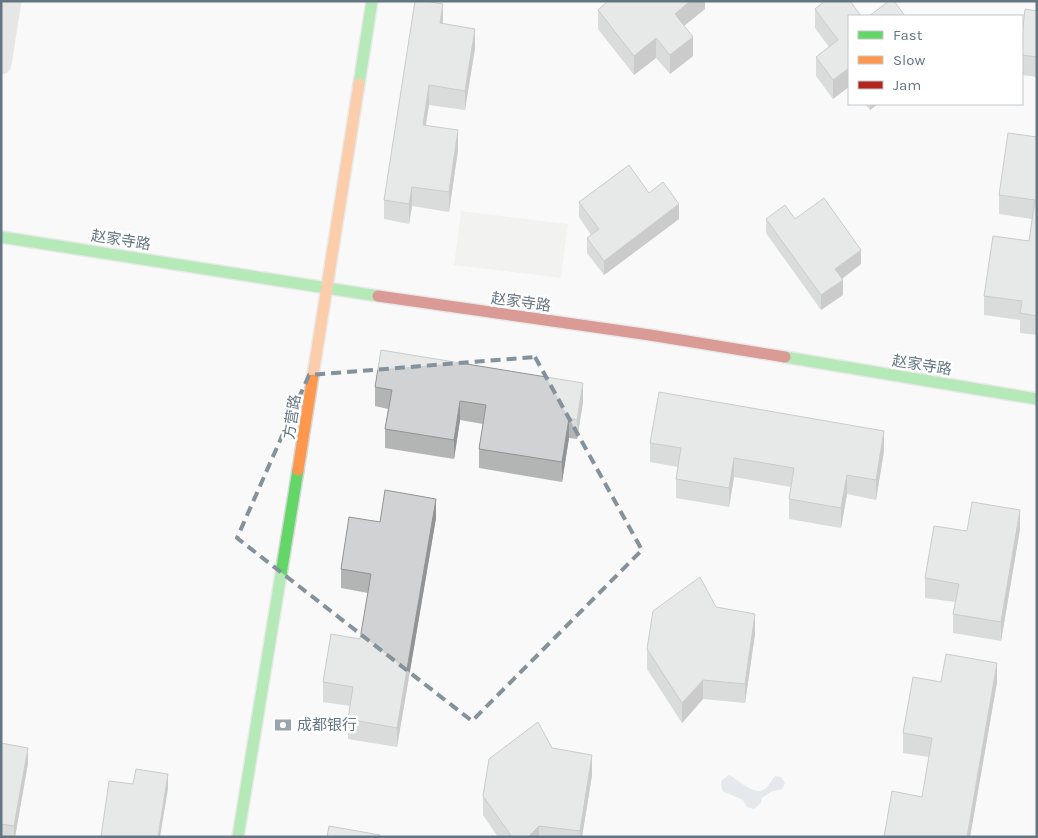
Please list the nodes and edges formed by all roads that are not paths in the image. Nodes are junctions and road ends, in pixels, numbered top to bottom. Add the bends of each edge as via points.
1 (11, 1) edge
2 (372, 1) edge
3 (1, 64) edge
4 (1, 237) edge
5 (328, 287) junction
6 (1037, 399) edge
7 (238, 837) edge

1 - 3 street
2 - 5 street, 方营路
4 - 5 street, 赵家寺路
5 - 6 street, 赵家寺路
5 - 7 street, 方营路

